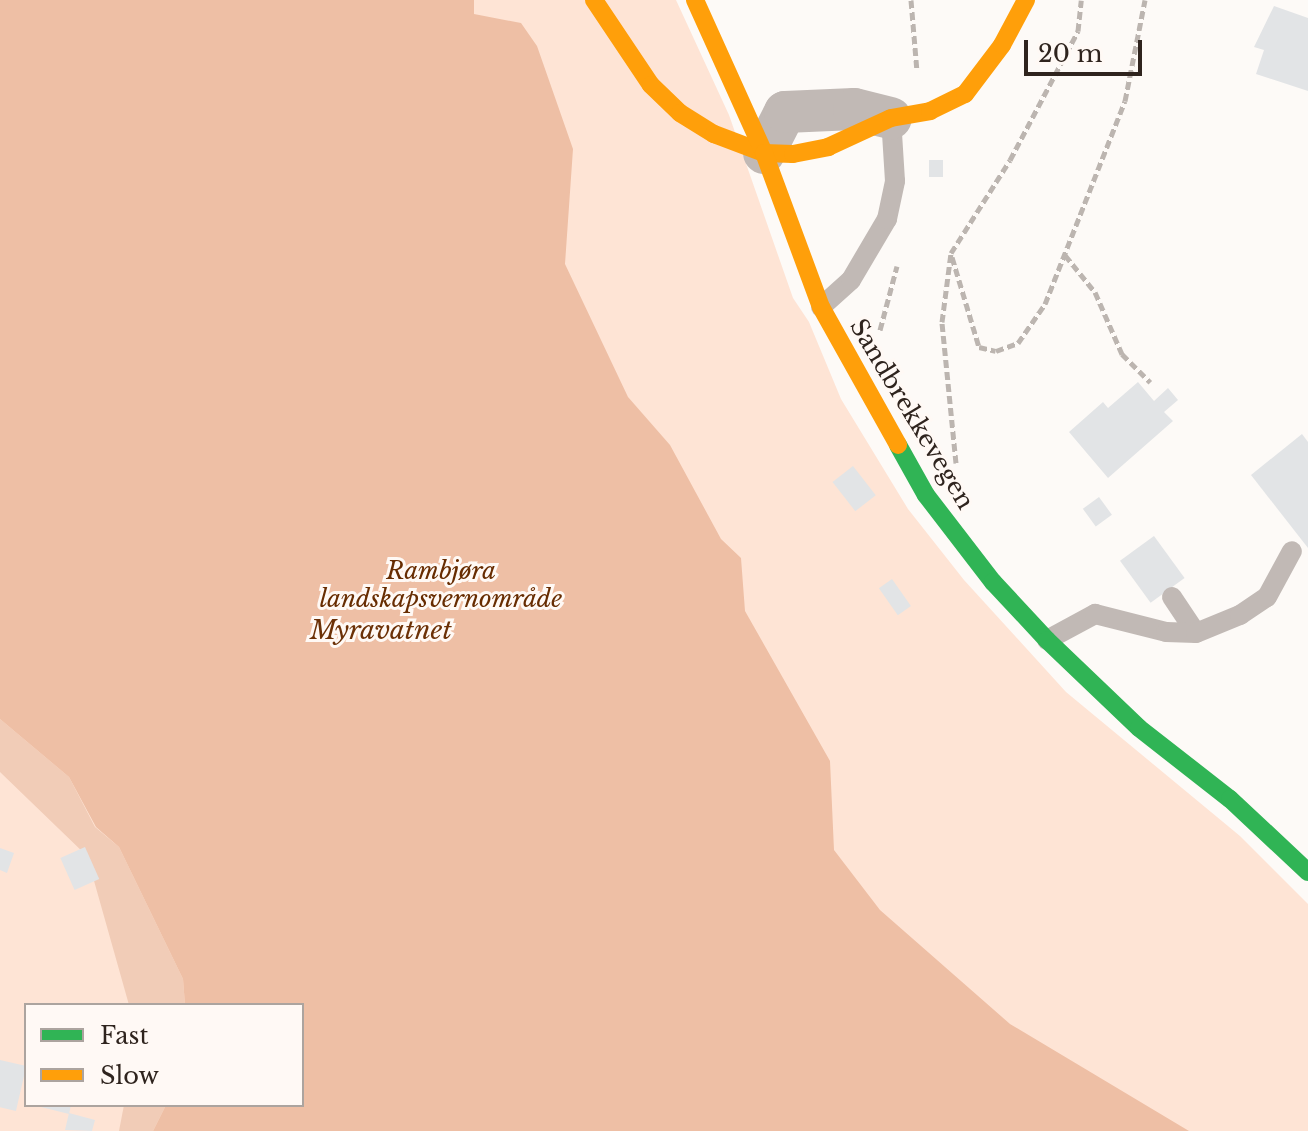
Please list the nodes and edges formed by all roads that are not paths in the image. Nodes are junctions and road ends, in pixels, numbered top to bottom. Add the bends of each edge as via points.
1 (594, 0) edge
2 (695, 0) edge
3 (1026, 0) edge
4 (891, 118) junction
5 (764, 153) junction
6 (821, 307) junction
7 (1292, 551) dead end
8 (1172, 597) dead end
9 (1196, 633) junction
10 (1047, 640) junction
11 (1308, 872) edge

1 - 5 street via 651,85 680,113 714,134
2 - 5 street, Sandbrekkevegen
3 - 4 street via 1002,45 965,94 930,111
4 - 5 street via 854,109 785,112
4 - 6 lane via 895,181 887,219 851,280
5 - 6 street, Sandbrekkevegen
6 - 10 street, Sandbrekkevegen via 926,495 993,582
7 - 9 lane via 1267,597
8 - 9 lane
9 - 10 lane via 1166,632 1095,614
10 - 11 street, Sandbrekkevegen via 1139,728 1230,799

